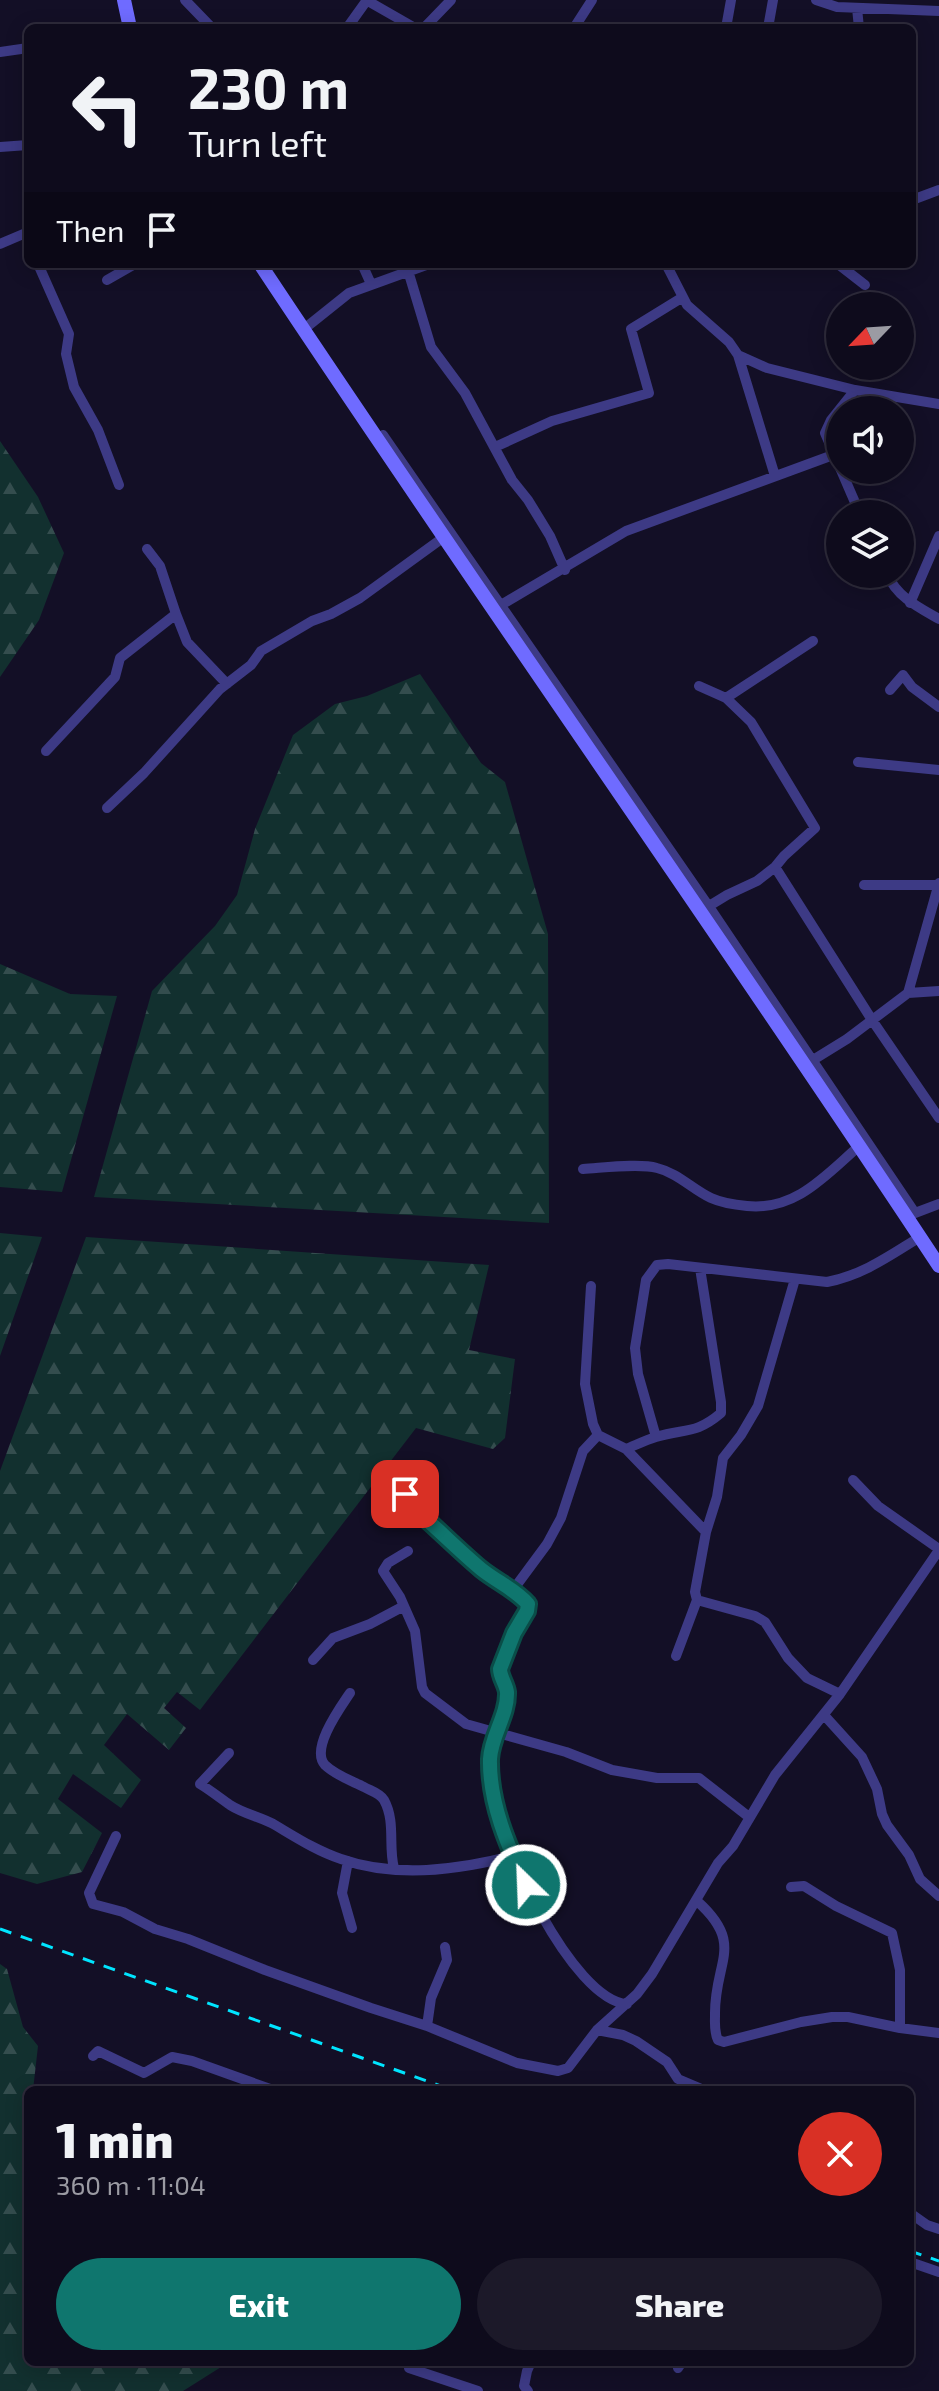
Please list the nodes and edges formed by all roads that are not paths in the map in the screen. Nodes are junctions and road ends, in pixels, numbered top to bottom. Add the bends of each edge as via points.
1 (124, 0) edge
2 (131, 0) edge
3 (185, 0) edge
4 (366, 0) edge
5 (451, 0) edge
6 (592, 0) edge
7 (731, 0) edge
8 (773, 0) edge
9 (816, 0) edge
10 (857, 8) junction
11 (939, 11) edge
12 (129, 24) edge
13 (136, 24) edge
14 (208, 24) edge
15 (350, 24) edge
16 (408, 24) edge
17 (428, 24) edge
18 (577, 24) edge
19 (727, 24) edge
20 (769, 24) edge
21 (859, 24) edge
22 (24, 49) edge
23 (0, 52) edge
24 (24, 145) edge
25 (0, 147) edge
26 (939, 190) edge
27 (916, 199) edge
28 (24, 234) edge
29 (0, 244) edge
30 (40, 268) edge
31 (128, 268) edge
32 (263, 268) edge
33 (271, 268) edge
34 (364, 268) edge
35 (406, 268) edge
36 (672, 268) edge
37 (843, 268) edge
38 (107, 280) dead end
39 (371, 284) junction
40 (865, 285) dead end
41 (683, 297) junction
42 (309, 325) junction
43 (738, 355) junction
44 (855, 390) junction
45 (850, 396) edge
46 (939, 404) edge
47 (495, 447) junction
48 (826, 458) edge
49 (775, 476) junction
50 (119, 485) dead end
51 (939, 536) edge
52 (444, 537) junction
53 (147, 549) dead end
54 (565, 570) junction
55 (896, 588) edge
56 (910, 603) junction
57 (501, 605) junction
58 (176, 614) junction
59 (939, 619) edge
60 (813, 641) dead end
61 (227, 684) junction
62 (699, 686) dead end
63 (890, 690) dead end
64 (726, 698) junction
65 (939, 707) edge
66 (46, 751) dead end
67 (858, 762) dead end
68 (939, 770) edge
69 (107, 808) dead end
70 (775, 867) junction
71 (939, 884) edge
72 (864, 885) dead end
73 (709, 906) junction
74 (939, 991) edge
75 (908, 993) junction
76 (872, 1020) junction
77 (813, 1060) junction
78 (939, 1118) edge
79 (858, 1147) junction
80 (583, 1169) dead end
81 (939, 1204) edge
82 (920, 1237) junction
83 (939, 1266) edge
84 (700, 1268) junction
85 (795, 1279) junction
86 (591, 1286) dead end
87 (598, 1435) junction
88 (656, 1437) junction
89 (626, 1449) junction
90 (415, 1468) dead end
91 (853, 1480) dead end
92 (706, 1532) junction
93 (939, 1550) edge
94 (408, 1551) dead end
95 (513, 1590) junction
96 (697, 1600) junction
97 (404, 1606) junction
98 (676, 1656) dead end
99 (313, 1660) dead end
100 (350, 1693) dead end
101 (840, 1694) junction
102 (824, 1715) junction
103 (496, 1733) junction
104 (229, 1753) dead end
105 (749, 1817) junction
106 (116, 1836) dead end
107 (512, 1856) junction
108 (348, 1861) junction
109 (394, 1868) junction
110 (791, 1887) dead end
111 (939, 1896) edge
112 (697, 1901) junction
113 (352, 1928) dead end
114 (445, 1947) dead end
115 (624, 2008) junction
116 (427, 2026) junction
117 (900, 2028) junction
118 (597, 2030) junction
119 (939, 2033) edge
120 (623, 2035) junction
121 (93, 2056) dead end
122 (262, 2086) edge
123 (695, 2086) edge
124 (914, 2216) edge
125 (939, 2229) edge
126 (914, 2263) edge
127 (939, 2272) edge
128 (529, 2366) edge
129 (409, 2368) dead end
130 (478, 2391) edge
131 (528, 2391) edge

1 - 12 main road
2 - 13 street
3 - 14 street
4 - 15 street
4 - 16 street
5 - 17 street
6 - 18 street
7 - 19 street
8 - 20 street
9 - 10 street
10 - 11 street
10 - 21 street
22 - 23 street
24 - 25 street
26 - 27 street
28 - 29 street
30 - 50 street via 69,334 66,354 74,387
31 - 38 street
32 - 52 main road
33 - 42 street
34 - 39 street
35 - 39 street
35 - 47 street via 431,347
36 - 41 street
37 - 40 street
39 - 42 street via 349,293
41 - 43 street
41 - 47 street via 631,329 649,393 552,421
42 - 57 street
43 - 44 street via 767,368
43 - 49 street
44 - 45 street
44 - 46 street
47 - 54 street
48 - 49 street
49 - 54 street via 626,531
51 - 56 street
52 - 61 street via 360,598 261,651
52 - 79 main road
53 - 58 street via 160,566
54 - 57 street
55 - 56 street
56 - 59 street
57 - 73 street
58 - 61 street via 187,642
58 - 66 street via 120,658 115,677
60 - 64 street
61 - 69 street
62 - 64 street
63 - 65 street via 903,675
64 - 70 street via 751,722 815,828
67 - 68 street
70 - 73 street
70 - 76 street
71 - 72 street
71 - 75 street
73 - 77 street
74 - 75 street
75 - 76 street
76 - 77 street
76 - 78 street
77 - 81 street via 915,1213
79 - 80 street via 816,1185 785,1203 759,1208 712,1199 653,1166
79 - 82 main road
82 - 83 main road
82 - 85 street via 849,1278
84 - 85 street
84 - 88 street via 721,1413 694,1430
84 - 88 street via 657,1265 646,1280 635,1348
85 - 92 street via 758,1406 723,1458
86 - 87 street via 585,1384
87 - 89 street
87 - 95 street via 583,1451 547,1544
88 - 89 street
89 - 92 street
90 - 95 street via 405,1484 409,1504
91 - 93 street via 878,1506
92 - 96 street
93 - 101 street
94 - 97 street via 383,1571
95 - 103 street via 528,1604 500,1669 507,1690
96 - 98 street
96 - 101 street via 765,1622 807,1678
97 - 99 street via 333,1638
97 - 103 street via 415,1631 425,1693 466,1724
100 - 109 street via 320,1756 326,1766 385,1801
101 - 102 street
102 - 105 street
102 - 111 street via 862,1757 887,1825 920,1879
103 - 105 street via 612,1770 699,1778
103 - 107 street via 490,1759 493,1792
104 - 108 street via 200,1784 246,1814
105 - 112 street
106 - 116 street via 89,1893 93,1904
107 - 109 street via 485,1864
107 - 115 street via 570,1960 592,1986
108 - 109 street
108 - 113 street via 342,1893
110 - 117 street via 804,1886 892,1933 900,1970
112 - 115 street
112 - 117 street via 725,1938 715,2004 718,2040 832,2017
114 - 116 street via 447,1960 431,1998
115 - 118 street
115 - 120 street
116 - 118 street via 517,2063 558,2071 568,2068
117 - 119 street
118 - 120 street
120 - 123 street via 654,2052 678,2079
121 - 122 street via 98,2051 144,2073 172,2057
124 - 125 street
126 - 127 street
128 - 131 street via 524,2386
129 - 130 street

